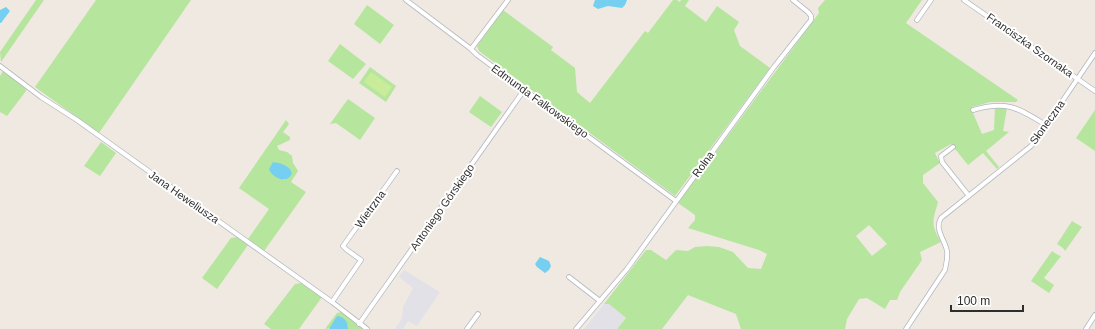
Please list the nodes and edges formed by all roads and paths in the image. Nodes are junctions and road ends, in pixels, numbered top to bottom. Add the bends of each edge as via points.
1 (406, 0) edge
2 (508, 0) edge
3 (793, 0) edge
4 (930, 0) edge
5 (964, 0) edge
6 (917, 20) dead end
7 (471, 49) junction
8 (1095, 53) edge
9 (0, 66) edge
10 (1077, 79) junction
11 (524, 90) junction
12 (1095, 91) edge
13 (973, 110) dead end
14 (1046, 126) junction
15 (953, 147) dead end
16 (397, 171) dead end
17 (969, 196) junction
18 (676, 201) junction
19 (569, 277) dead end
20 (600, 301) junction
21 (332, 302) junction
22 (478, 314) dead end
23 (1095, 316) edge
24 (359, 324) junction
25 (367, 329) edge
26 (466, 329) edge
27 (576, 329) edge
28 (906, 329) edge
29 (1086, 329) edge

1 - 7 street, Edmunda Falkowskiego
2 - 7 street
3 - 18 street, Rolna via 808,12 811,20
4 - 6 street
5 - 10 street, Franciszka Szornaka
7 - 11 street, Edmunda Falkowskiego
8 - 10 street, Słoneczna
9 - 21 street, Jana Heweliusza
10 - 12 street, Franciszka Szornaka
10 - 14 street, Słoneczna
11 - 18 street, Edmunda Falkowskiego
11 - 24 street, Antoniego Górskiego
13 - 14 street via 992,105 1014,107
14 - 17 street, Słoneczna via 1030,146
15 - 17 street via 941,156 942,162
16 - 21 street, Wietrzna via 343,246 361,260
17 - 28 street, Słoneczna via 939,222 947,261 944,270
18 - 20 street, Rolna via 627,269
19 - 20 street
20 - 27 street, Rolna
21 - 24 street, Jana Heweliusza
22 - 26 street
23 - 29 street
24 - 25 street, Jana Heweliusza

